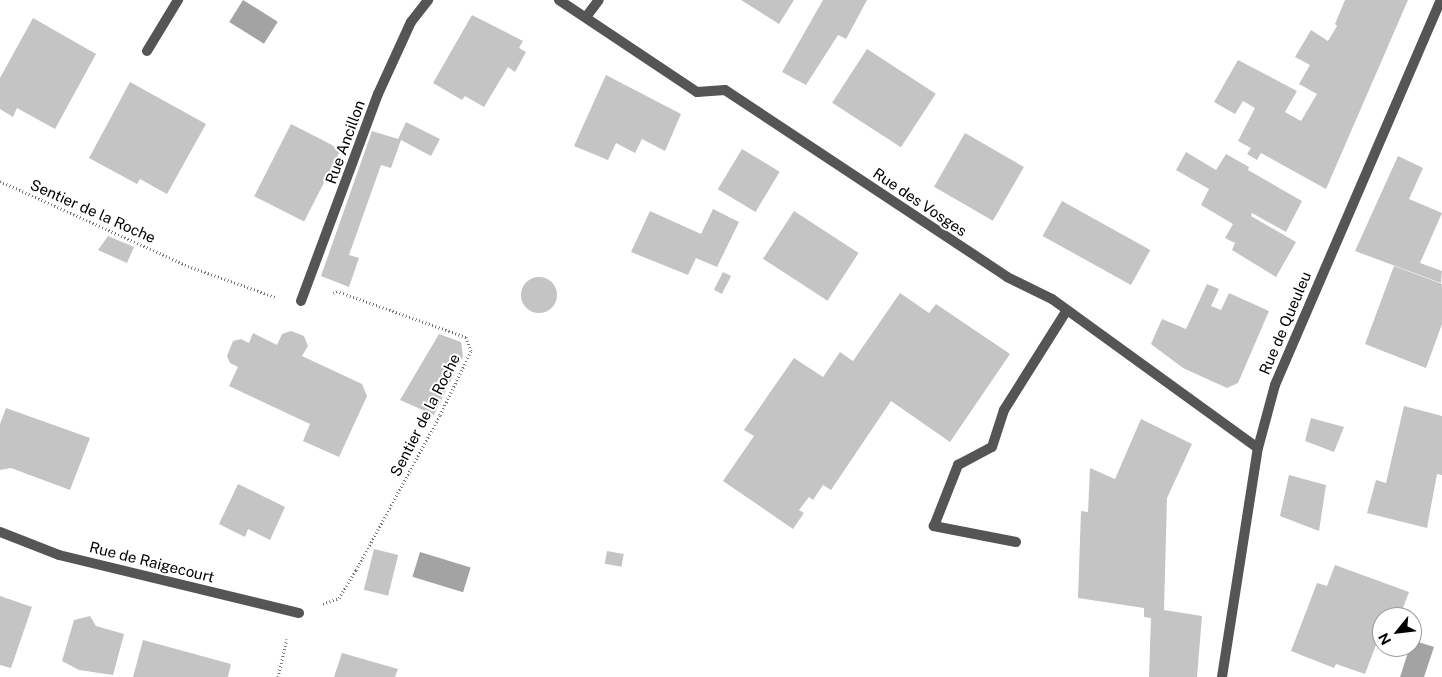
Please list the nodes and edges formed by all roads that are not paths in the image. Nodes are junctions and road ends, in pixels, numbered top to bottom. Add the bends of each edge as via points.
1 (178, 0) edge
2 (428, 0) edge
3 (559, 0) edge
4 (599, 0) edge
5 (1441, 0) edge
6 (586, 16) junction
7 (148, 51) dead end
8 (301, 300) road end
9 (1067, 310) junction
10 (1258, 448) junction
11 (0, 532) edge
12 (1016, 542) dead end
13 (299, 613) dead end
14 (1222, 677) edge

1 - 7 street
2 - 8 street, Rue Ancillon via 411,22 378,94
3 - 6 street, Rue des Vosges
4 - 6 street
5 - 10 street, Rue de Queuleu via 1285,361
6 - 9 street, Rue des Vosges via 697,92 725,90 1007,277
9 - 10 street, Rue des Vosges
9 - 12 street via 1004,410 992,447 958,465 934,526
10 - 14 street, Rue de Queuleu
11 - 13 street, Rue de Raigecourt via 59,555

